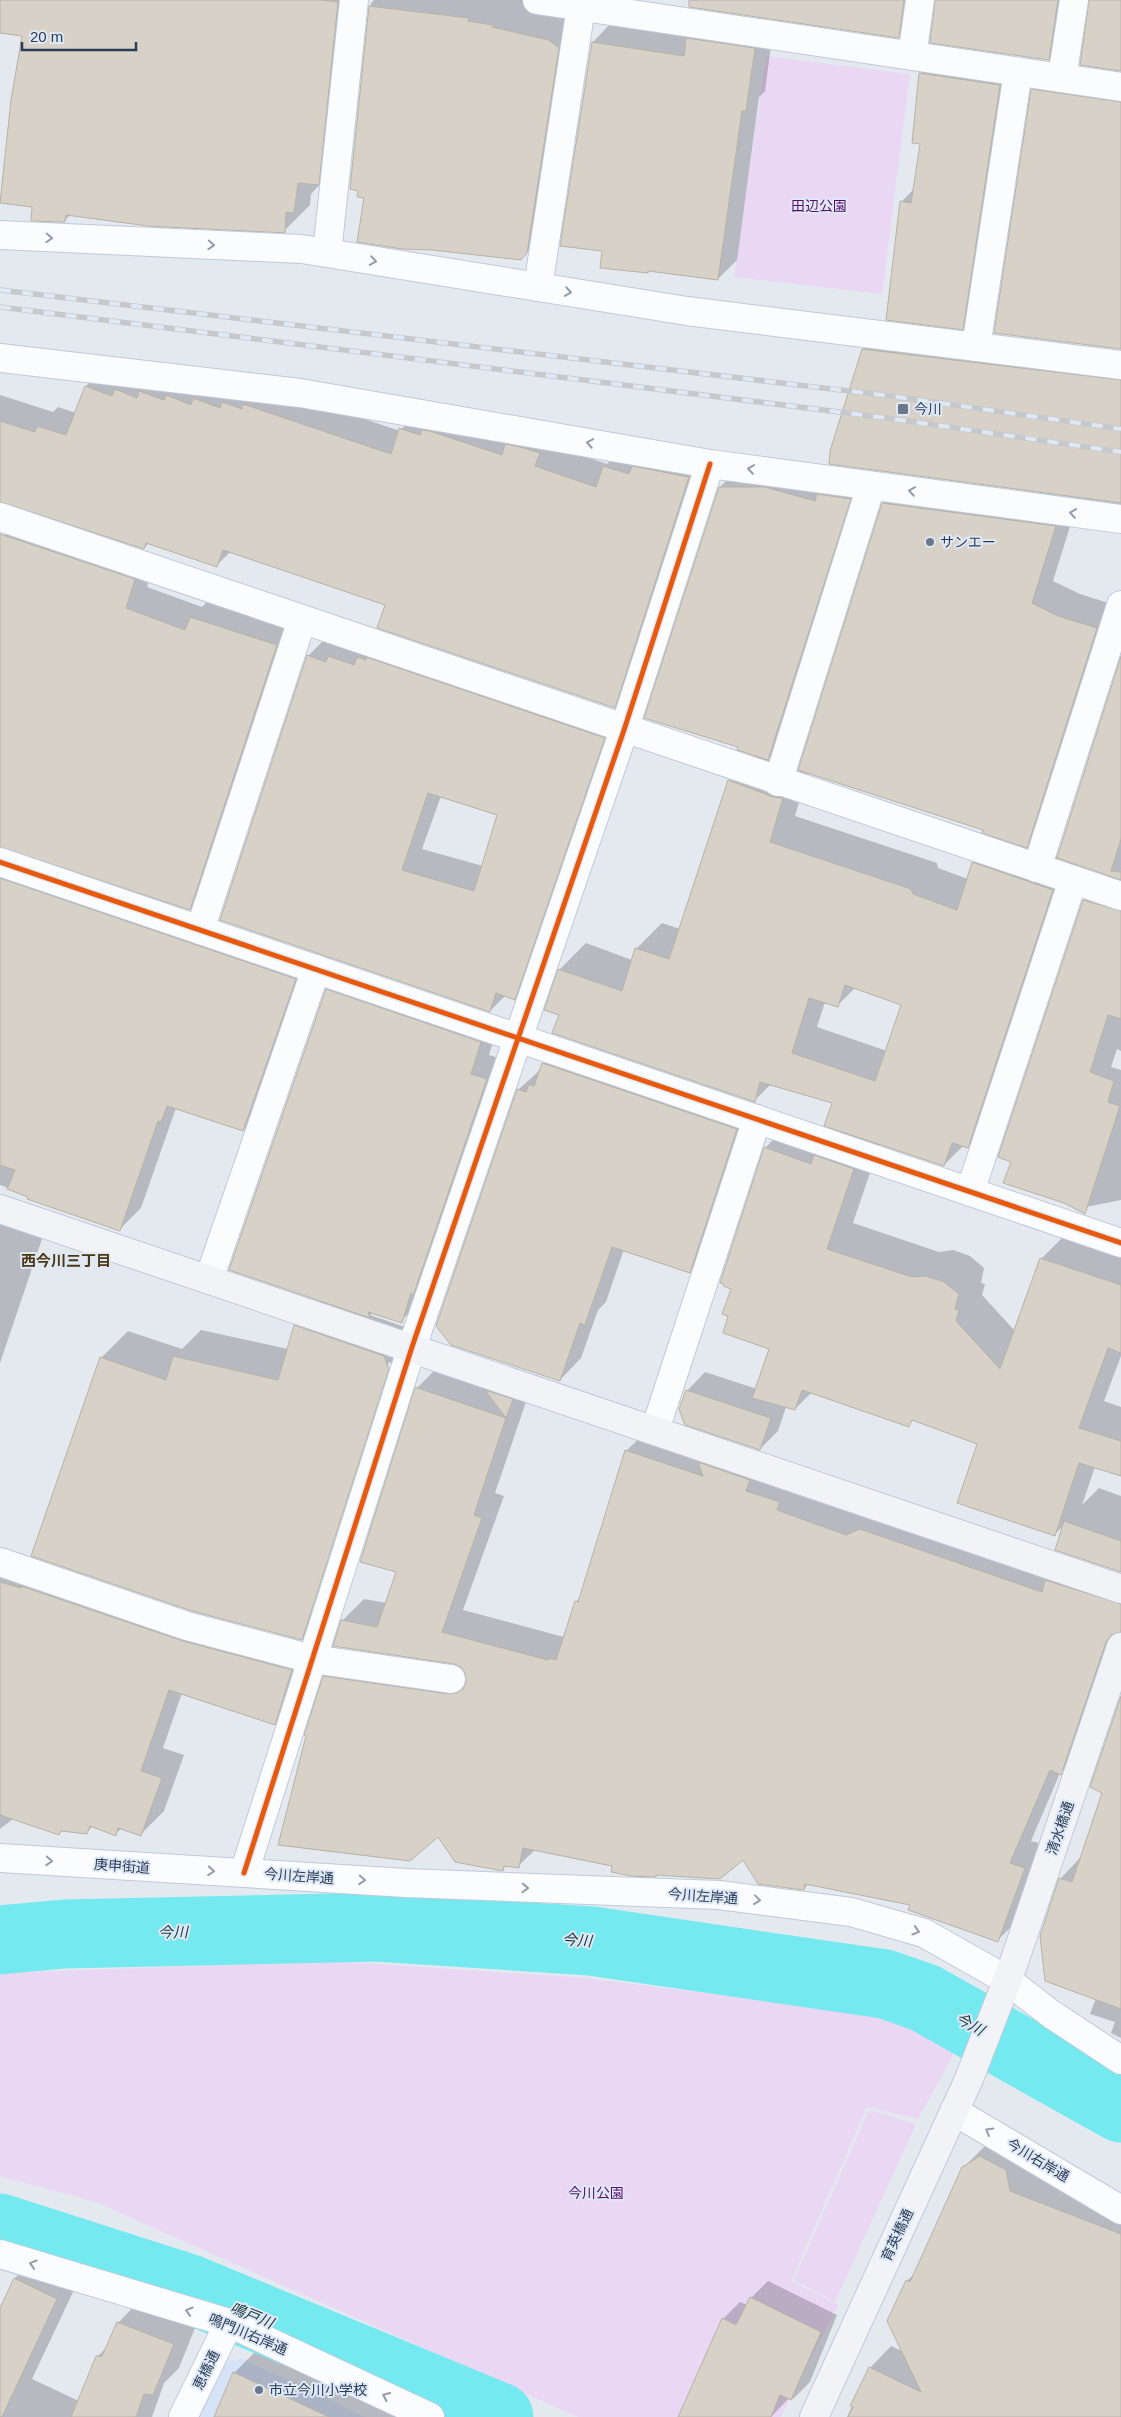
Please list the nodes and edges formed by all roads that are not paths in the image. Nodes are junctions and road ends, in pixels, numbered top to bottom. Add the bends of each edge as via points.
1 (354, 0) edge
2 (537, 0) edge
3 (920, 0) edge
4 (1074, 0) edge
5 (570, 4) edge
6 (912, 56) junction
7 (1018, 72) junction
8 (1062, 78) junction
9 (1121, 87) edge
10 (0, 235) edge
11 (327, 253) junction
12 (538, 287) junction
13 (976, 347) junction
14 (0, 358) edge
15 (1121, 365) edge
16 (710, 464) junction
17 (871, 486) junction
18 (0, 518) edge
19 (1121, 519) edge
20 (1121, 605) edge
21 (302, 620) junction
22 (624, 730) junction
23 (778, 782) junction
24 (0, 862) edge
25 (1038, 868) junction
26 (1073, 880) junction
27 (1121, 896) edge
28 (200, 930) junction
29 (316, 969) junction
30 (518, 1037) junction
31 (757, 1119) junction
32 (970, 1192) junction
33 (0, 1209) edge
34 (1121, 1243) edge
35 (209, 1280) junction
36 (412, 1347) junction
37 (654, 1430) junction
38 (0, 1562) edge
39 (1121, 1589) edge
40 (1121, 1647) edge
41 (312, 1659) junction
42 (451, 1679) dead end
43 (0, 1858) edge
44 (244, 1873) junction
45 (1007, 1980) junction
46 (980, 2053) joint
47 (1121, 2060) edge
48 (954, 2111) junction
49 (1121, 2210) edge
50 (0, 2254) edge
51 (229, 2323) junction
52 (182, 2417) edge
53 (430, 2417) edge
54 (814, 2417) edge

1 - 11 street
2 - 5 street
3 - 6 street
4 - 8 street
5 - 6 street
5 - 12 street
6 - 7 street
7 - 8 street
7 - 13 street
8 - 9 street
10 -> 11 street via 302,249
11 -> 12 street
12 -> 13 street via 687,311
13 - 15 street
16 -> 14 street via 300,393
17 -> 16 street
16 - 22 street
19 -> 17 street
17 - 23 street
18 - 21 street
20 - 25 street
21 - 22 street
21 - 28 street
22 - 23 street
22 - 30 street
23 - 25 street
24 - 28 street
25 - 26 street
26 - 27 street
26 - 32 street
28 - 29 street
29 - 30 street
29 - 35 street
30 - 31 street
30 - 36 street
31 - 32 street
31 - 37 street
32 - 34 street
33 - 35 street
35 - 36 street
36 - 37 street
36 - 41 street
37 - 39 street
38 - 41 street via 187,1626
40 - 45 street, 清水橋通
41 - 42 street
41 - 44 street
43 -> 44 street, 庚申街道
44 -> 45 street, 今川左岸通 via 719,1895 851,1912 924,1933
45 - 46 street, 清水橋通
45 - 47 street, 今川左岸通 via 1051,2014
46 - 48 street, 育英橋通
49 -> 48 street, 今川右岸通
48 - 54 street, 育英橋通
51 -> 50 street, 鳴門川右岸通
51 - 52 street, 恵橋通
53 -> 51 street, 鳴門川右岸通

